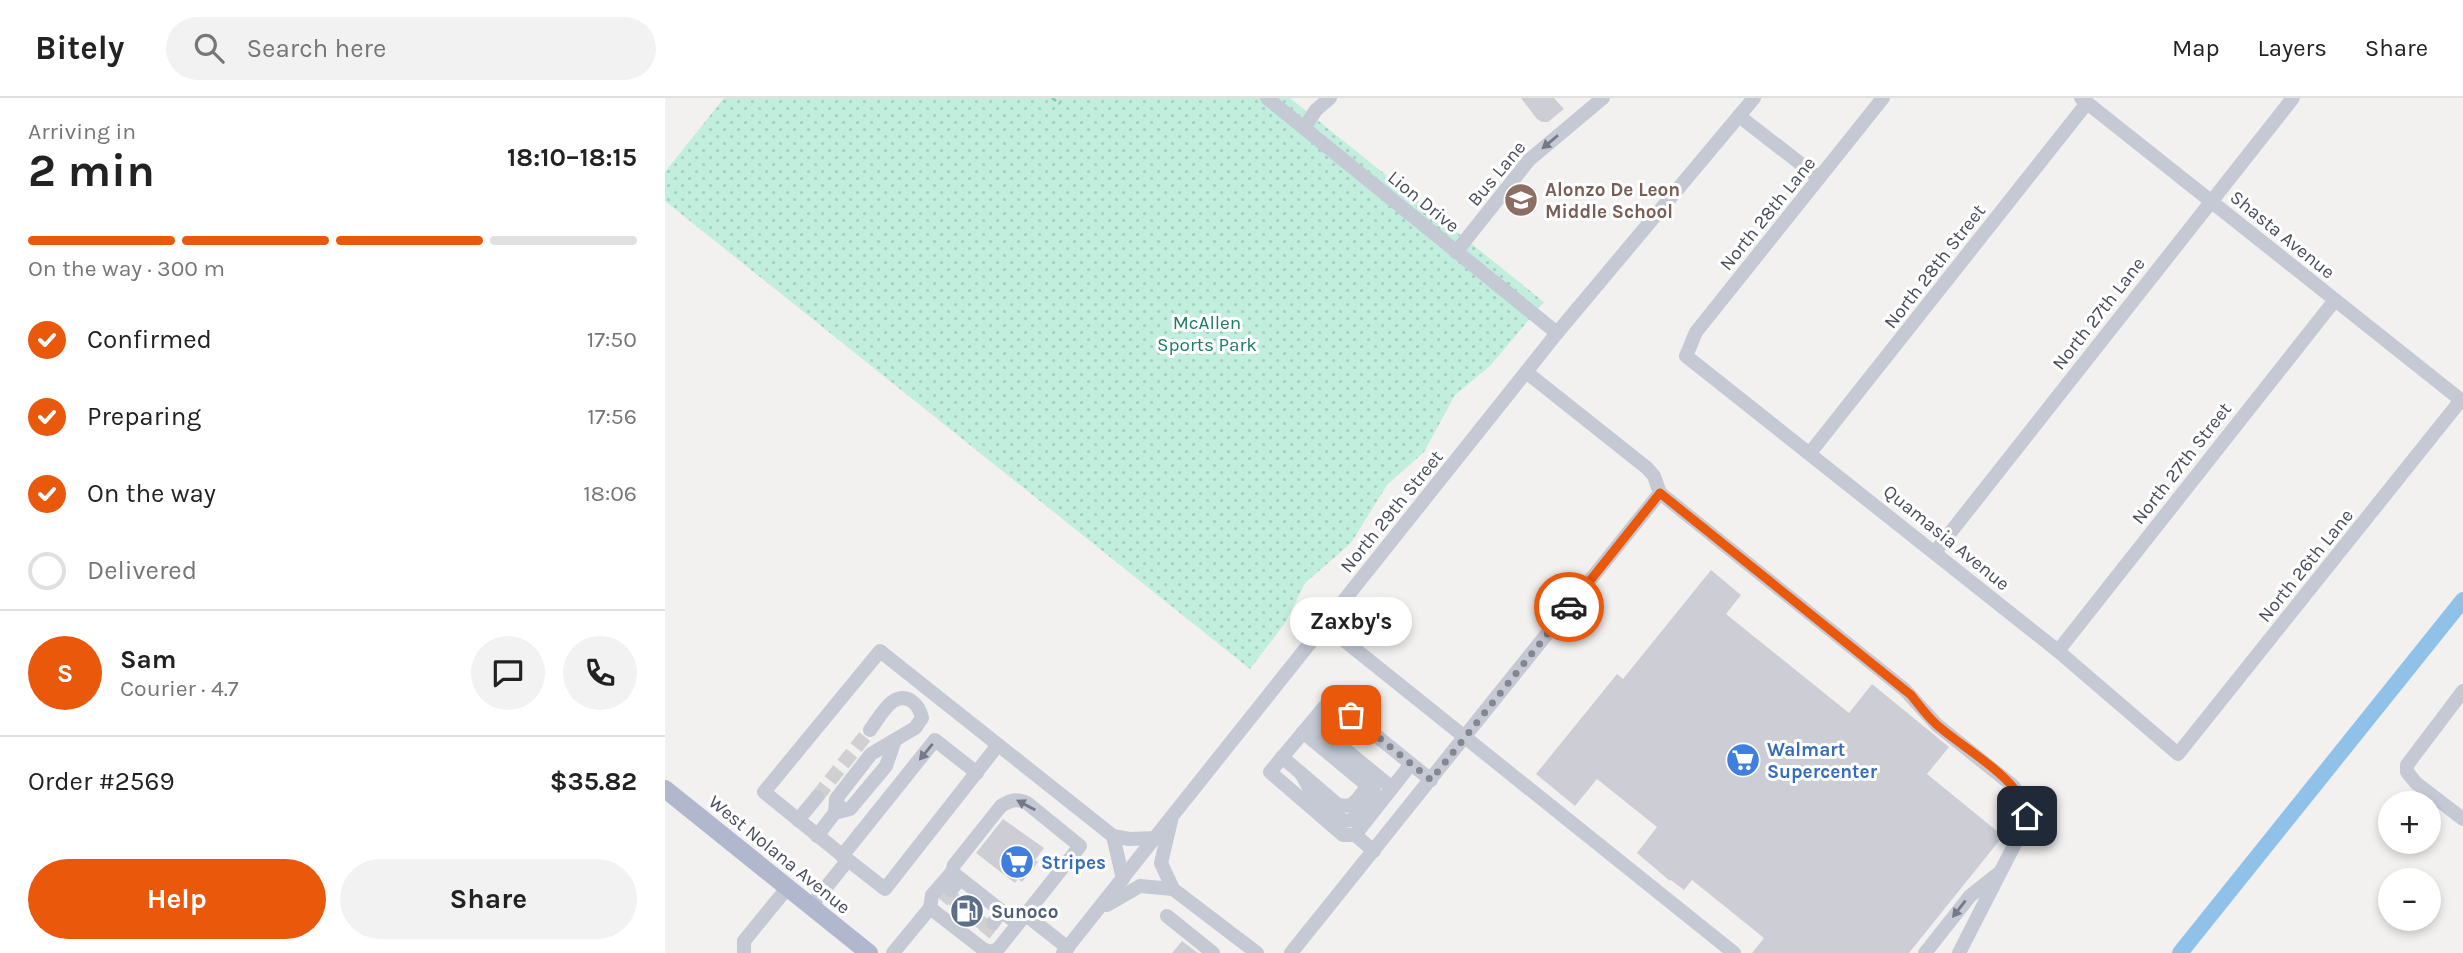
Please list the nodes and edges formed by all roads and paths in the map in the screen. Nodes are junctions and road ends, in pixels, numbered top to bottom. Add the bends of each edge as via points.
1 (1052, 98) edge
2 (1267, 98) edge
3 (1330, 98) edge
4 (1603, 98) edge
5 (1754, 98) edge
6 (1883, 98) edge
7 (2293, 98) edge
8 (2084, 101) edge
9 (1060, 104) dead end
10 (1739, 116) junction
11 (1304, 128) junction
12 (1819, 178) junction
13 (2211, 200) junction
14 (1456, 251) junction
15 (2335, 300) junction
16 (1557, 333) junction
17 (1686, 356) joint
18 (1526, 372) junction
19 (2461, 400) edge
20 (1810, 453) junction
21 (1660, 493) junction
22 (1935, 552) junction
23 (1325, 625) junction
24 (2058, 651) junction
25 (2463, 691) edge
26 (1307, 727) junction
27 (870, 730) tunnel mouth
28 (1466, 737) junction
29 (998, 745) junction
30 (2178, 754) joint
31 (1282, 757) junction
32 (1411, 764) junction
33 (977, 773) junction
34 (1431, 780) junction
35 (1392, 788) junction
36 (665, 789) edge
37 (817, 797) tunnel mouth
38 (1172, 817) junction
39 (2463, 819) edge
40 (798, 820) junction
41 (1355, 835) junction
42 (817, 836) junction
43 (1113, 836) junction
44 (1155, 838) junction
45 (1374, 851) junction
46 (845, 858) junction
47 (2000, 872) junction
48 (1123, 879) junction
49 (788, 887) junction
50 (1173, 889) junction
51 (949, 897) junction
52 (811, 906) junction
53 (1098, 910) junction
54 (1167, 916) dead end
55 (979, 920) junction
56 (1022, 920) junction
57 (1066, 950) edge
58 (1250, 951) edge
59 (744, 953) edge
60 (869, 953) edge
61 (893, 953) edge
62 (1213, 953) edge
63 (1291, 953) edge
64 (1734, 953) edge
65 (1925, 953) edge
66 (1959, 953) edge

1 - 9 path
2 - 11 street, Lion Drive
3 - 11 street
4 -> 14 street, Bus Lane via 1529,160
5 - 10 street, North 29th Street
6 - 12 street, North 28th Lane
7 - 13 street, North 27th Lane
8 - 13 street, Shasta Avenue
8 - 20 street, North 28th Street
10 - 12 street
10 - 16 street, North 29th Street
11 - 14 street, Lion Drive
12 - 17 street, North 28th Lane via 1696,332
13 - 15 street, Shasta Avenue
13 - 22 street, North 27th Lane
14 - 16 street, Lion Drive
15 - 19 street, Shasta Avenue
15 - 24 street, North 27th Street
16 - 18 street, North 29th Street
17 - 20 street, Quamasia Avenue
18 - 21 street via 1647,468
18 - 23 street, North 29th Street
19 - 30 street, North 26th Lane
20 - 22 street, Quamasia Avenue
21 - 28 street
21 - 47 street via 1905,690 1937,725 2012,785 2027,816
22 - 24 street, Quamasia Avenue
23 - 28 street
23 - 38 street, North 29th Street
24 - 30 street, Quamasia Avenue
25 - 39 street via 2407,765 2416,783
26 - 31 street
26 - 31 street via 1368,786 1353,805 1337,804
26 - 32 street via 1331,699
26 - 35 street
27 - 42 street via 892,702 902,698 919,707 922,718 915,728 895,740
28 - 34 street
28 - 64 street
29 - 33 street
29 - 40 street via 880,651 764,792
29 - 43 street
31 - 41 street via 1270,772 1343,835
32 - 34 street
32 - 35 street
33 - 46 street via 885,890
33 -> 46 street via 935,740
34 - 45 street
35 - 41 street
36 - 49 main road, West Nolana Avenue
37 - 40 street
38 - 44 street, North 29th Street
38 - 50 street via 1161,863
40 - 42 street
41 - 45 street
42 - 46 street
43 - 44 street
43 - 48 street
44 - 48 street, North 29th Street
45 - 63 street
46 - 52 street
47 -> 65 street via 1970,896
47 - 66 street
48 - 53 street, North 29th Street
49 - 52 main road, West Nolana Avenue
49 - 59 street via 744,942
50 - 53 street via 1140,886
50 - 58 street
51 - 55 street
51 - 55 street
56 -> 51 street via 1080,846 1020,800 1001,806 954,865
51 - 61 street
52 - 60 main road, West Nolana Avenue
53 - 57 street, North 29th Street
54 - 62 street
55 - 56 street
55 - 56 street via 991,952 998,950
56 - 57 street

